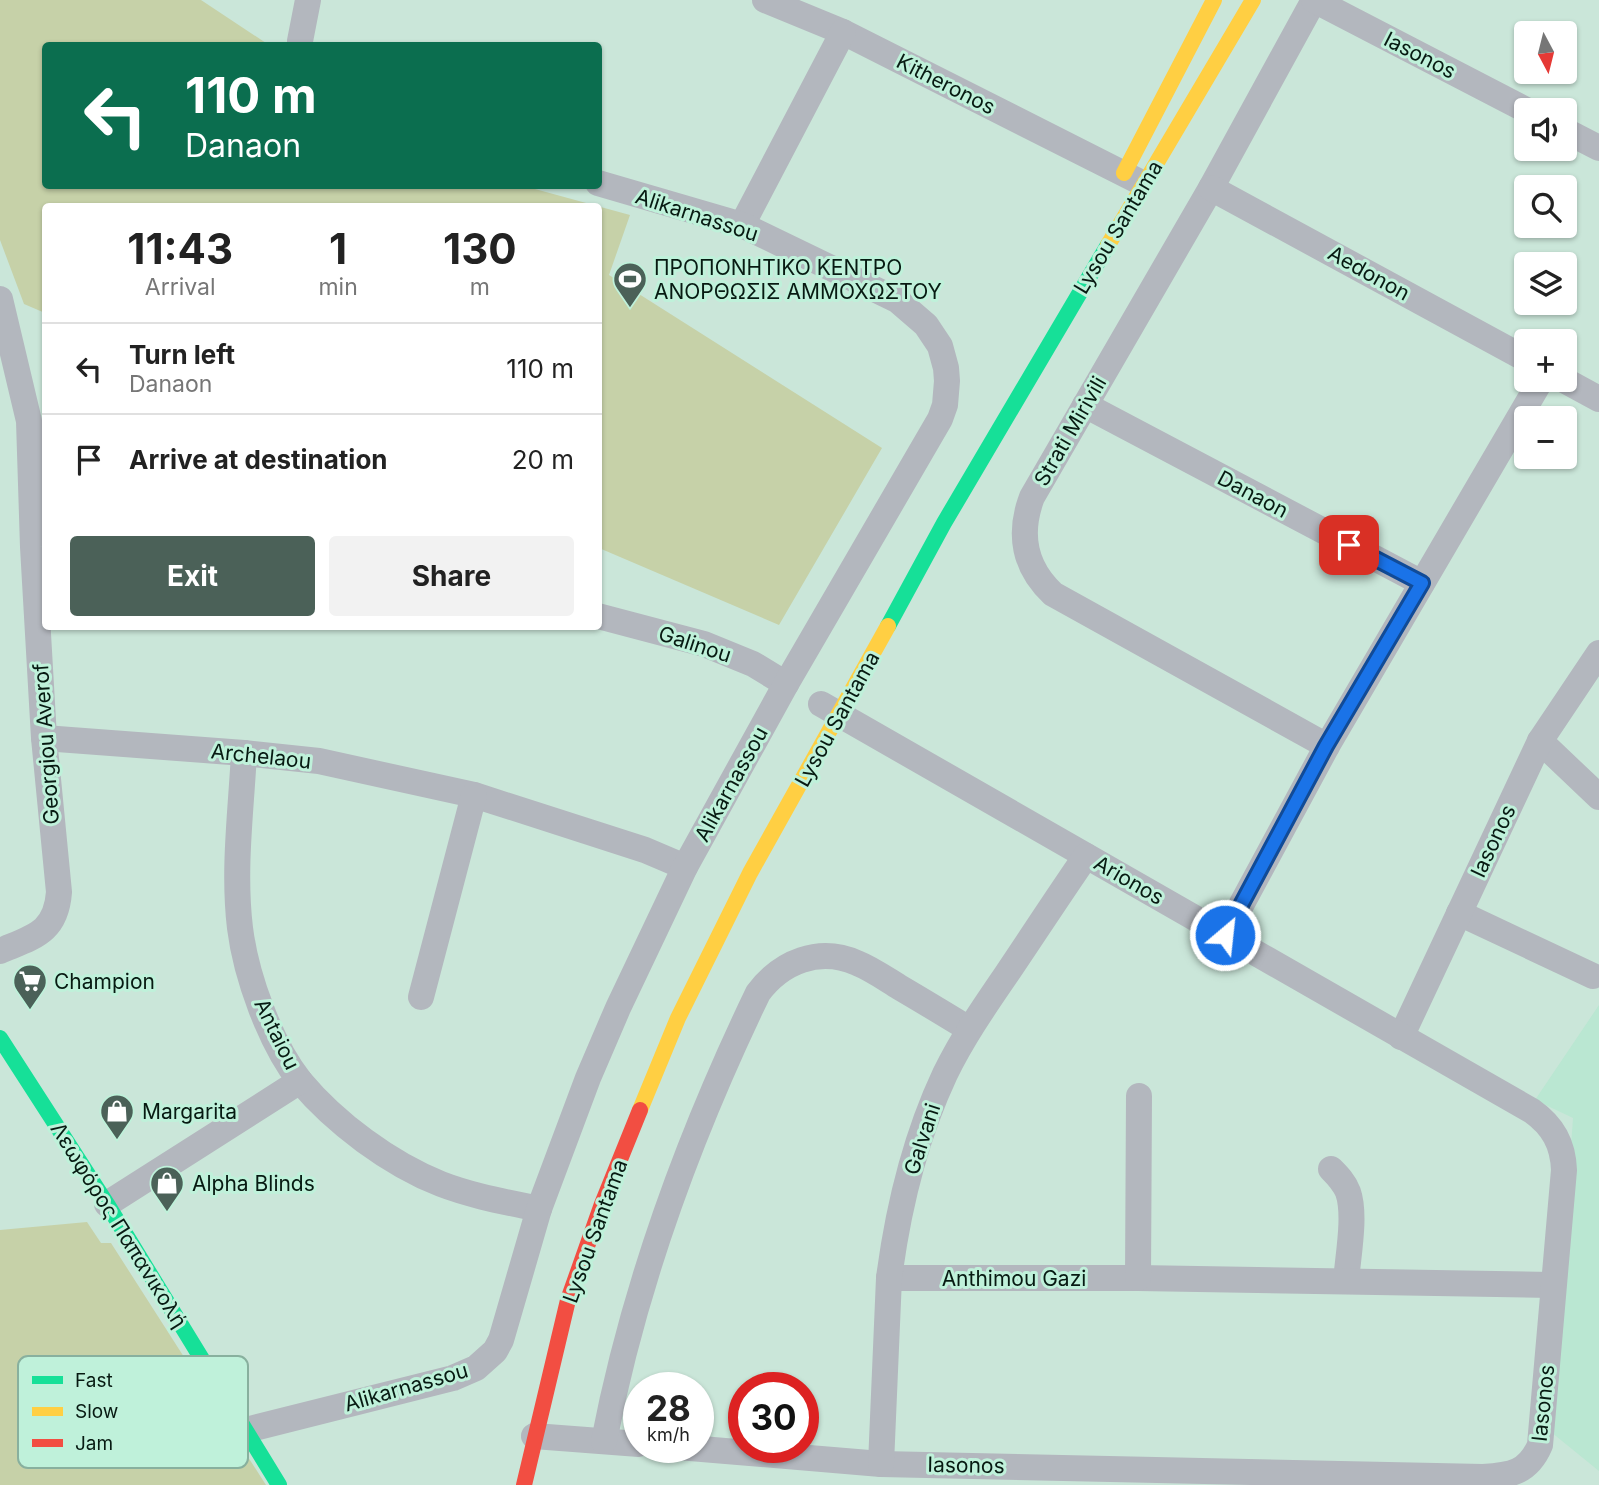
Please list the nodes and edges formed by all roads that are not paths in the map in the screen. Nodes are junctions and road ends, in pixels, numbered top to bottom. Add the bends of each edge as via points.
1 (308, 0) edge
2 (765, 0) edge
3 (1214, 0) edge
4 (1253, 0) edge
5 (1314, 0) edge
6 (843, 32) junction
7 (300, 41) dead end
8 (1514, 104) edge
9 (1577, 134) edge
10 (1596, 141) edge
11 (1128, 181) junction
12 (602, 184) edge
13 (1211, 188) junction
14 (742, 225) junction
15 (0, 299) edge
16 (1514, 352) edge
17 (1577, 387) edge
18 (1534, 392) edge
19 (1599, 399) edge
20 (1085, 405) junction
21 (39, 547) edge
22 (1422, 583) junction
23 (602, 617) edge
24 (1599, 653) edge
25 (786, 684) junction
26 (826, 706) junction
27 (44, 738) junction
28 (1540, 741) junction
29 (1326, 746) junction
30 (244, 753) junction
31 (474, 795) junction
32 (1599, 797) edge
33 (1086, 856) junction
34 (685, 867) junction
35 (1459, 913) junction
36 (1225, 935) junction
37 (0, 951) edge
38 (1593, 976) dead end
39 (421, 998) dead end
40 (969, 1029) junction
41 (1401, 1037) junction
42 (0, 1038) edge
43 (300, 1081) junction
44 (1139, 1096) dead end
45 (1509, 1098) joint
46 (1331, 1169) dead end
47 (107, 1204) junction
48 (539, 1209) junction
49 (889, 1278) junction
50 (1139, 1278) junction
51 (1346, 1282) junction
52 (1552, 1285) junction
53 (200, 1356) edge
54 (248, 1429) edge
55 (248, 1433) edge
56 (534, 1436) junction
57 (604, 1441) junction
58 (623, 1443) edge
59 (714, 1450) edge
60 (881, 1464) junction
61 (279, 1485) edge
62 (524, 1485) edge

1 - 7 street
2 - 6 street, Kitheronos
3 - 11 main road, Lysou Santama
4 - 11 main road, Lysou Santama
5 - 8 street, Iasonos
5 - 13 street, Strati Mirivili
6 - 11 street, Kitheronos
6 - 14 street
9 - 10 street
11 - 26 main road, Lysou Santama via 944,523
12 - 14 street, Alikarnassou
13 - 16 street, Aedonon
13 - 20 street, Strati Mirivili
14 - 25 street, Alikarnassou via 897,300 926,325 940,346 946,368 940,419
15 - 21 street, Georgiou Averof via 29,421
17 - 19 street
18 - 22 street
20 - 22 street, Danaon
20 - 29 street, Strati Mirivili via 1028,506 1026,553 1038,578 1054,594
21 - 27 street, Georgiou Averof
22 - 29 street
23 - 25 street, Galinou via 704,645 753,664
24 - 28 street, Iasonos
25 - 34 street, Alikarnassou
26 - 33 street, Arionos
26 - 56 main road, Lysou Santama via 678,1018 602,1204 568,1300
27 - 30 street, Archelaou
27 - 37 street, Georgiou Averof via 58,905 38,935
28 - 32 street
28 - 35 street, Iasonos
29 - 36 street
30 - 31 street, Archelaou via 319,761
30 - 43 street, Antaiou via 237,876 240,931 258,998
31 - 34 street, Archelaou via 635,846
31 - 39 street
33 - 36 street, Arionos
33 - 40 street, Galvani
34 - 48 street, Alikarnassou via 588,1078
35 - 38 street
35 - 41 street, Iasonos
36 - 41 street, Arionos
40 - 49 street, Galvani via 945,1073 915,1155
40 - 57 street via 850,960 803,959 772,976 758,993 694,1135 630,1325
41 - 45 street, Arionos
42 - 47 main road, Λεωφόρος Παπανικολή
43 - 47 street
43 - 48 street, Antaiou via 364,1140 405,1167 464,1192
44 - 50 street
45 - 52 street, Iasonos via 1546,1123 1562,1150
46 - 51 street via 1343,1181 1351,1208
47 - 53 main road, Λεωφόρος Παπανικολή
48 - 54 street, Alikarnassou via 501,1340 476,1368 453,1378
49 - 50 street, Anthimou Gazi
49 - 60 street, Galvani
50 - 51 street, Anthimou Gazi
51 - 52 street, Anthimou Gazi
52 - 60 street, Iasonos via 1541,1446 1528,1466 1515,1472 1483,1477
55 - 61 main road, Λεωφόρος Παπανικολή
56 - 57 street
56 - 62 main road, Lysou Santama
57 - 58 street
59 - 60 street, Iasonos

